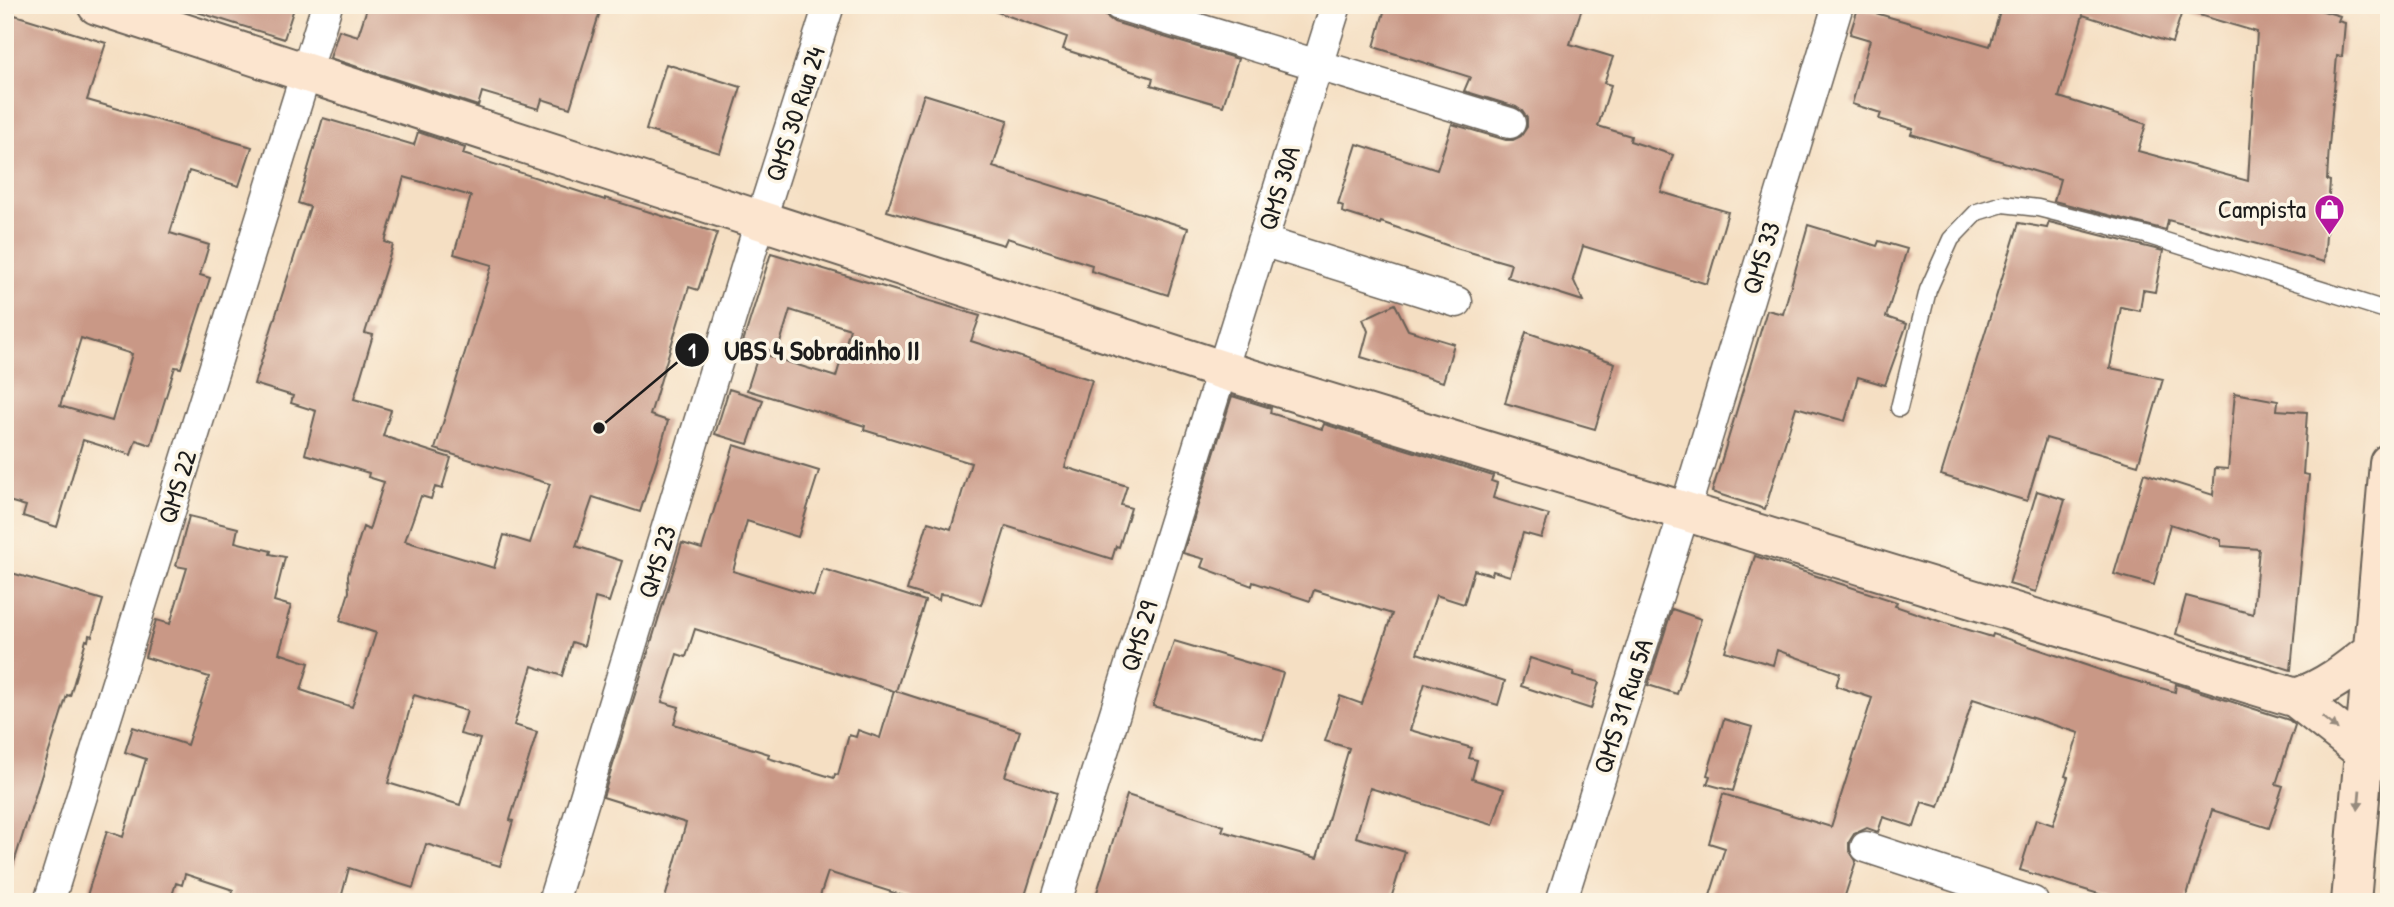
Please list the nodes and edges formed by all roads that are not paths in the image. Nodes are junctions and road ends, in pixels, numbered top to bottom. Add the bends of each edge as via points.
1 (97, 5) edge
2 (327, 5) edge
3 (829, 5) edge
4 (1119, 5) edge
5 (1336, 5) edge
6 (1838, 5) edge
7 (1318, 64) junction
8 (306, 72) junction
9 (1510, 123) dead end
10 (760, 222) junction
11 (1262, 241) junction
12 (1457, 302) dead end
13 (2389, 311) edge
14 (1222, 370) junction
15 (1899, 408) dead end
16 (2389, 463) edge
17 (1685, 510) junction
18 (2372, 652) junction
19 (2296, 698) junction
20 (2363, 751) junction
21 (1866, 847) dead end
22 (49, 902) edge
23 (553, 902) edge
24 (1056, 902) edge
25 (1561, 902) edge
26 (2034, 902) edge
27 (2351, 902) edge

1 - 8 street
2 - 8 street, QMS 22
3 - 10 street, QMS 30 Rua 24
4 - 7 street
5 - 7 street, QMS 30A
6 - 17 street, QMS 33
7 - 9 street
7 - 11 street, QMS 30A
8 - 10 street
8 - 22 street, QMS 22
10 - 14 street
10 - 23 street, QMS 23
11 - 12 street
11 - 14 street, QMS 30A
13 - 15 lane via 2146,235 2038,208 2003,204 1976,212 1951,239 1928,290
14 - 17 street
14 - 24 street, QMS 29
16 - 18 street
17 - 19 street
17 - 25 street, QMS 31 Rua 5A
18 - 19 street via 2325,687
18 - 20 street
19 -> 20 street
20 -> 27 street
21 - 26 street

